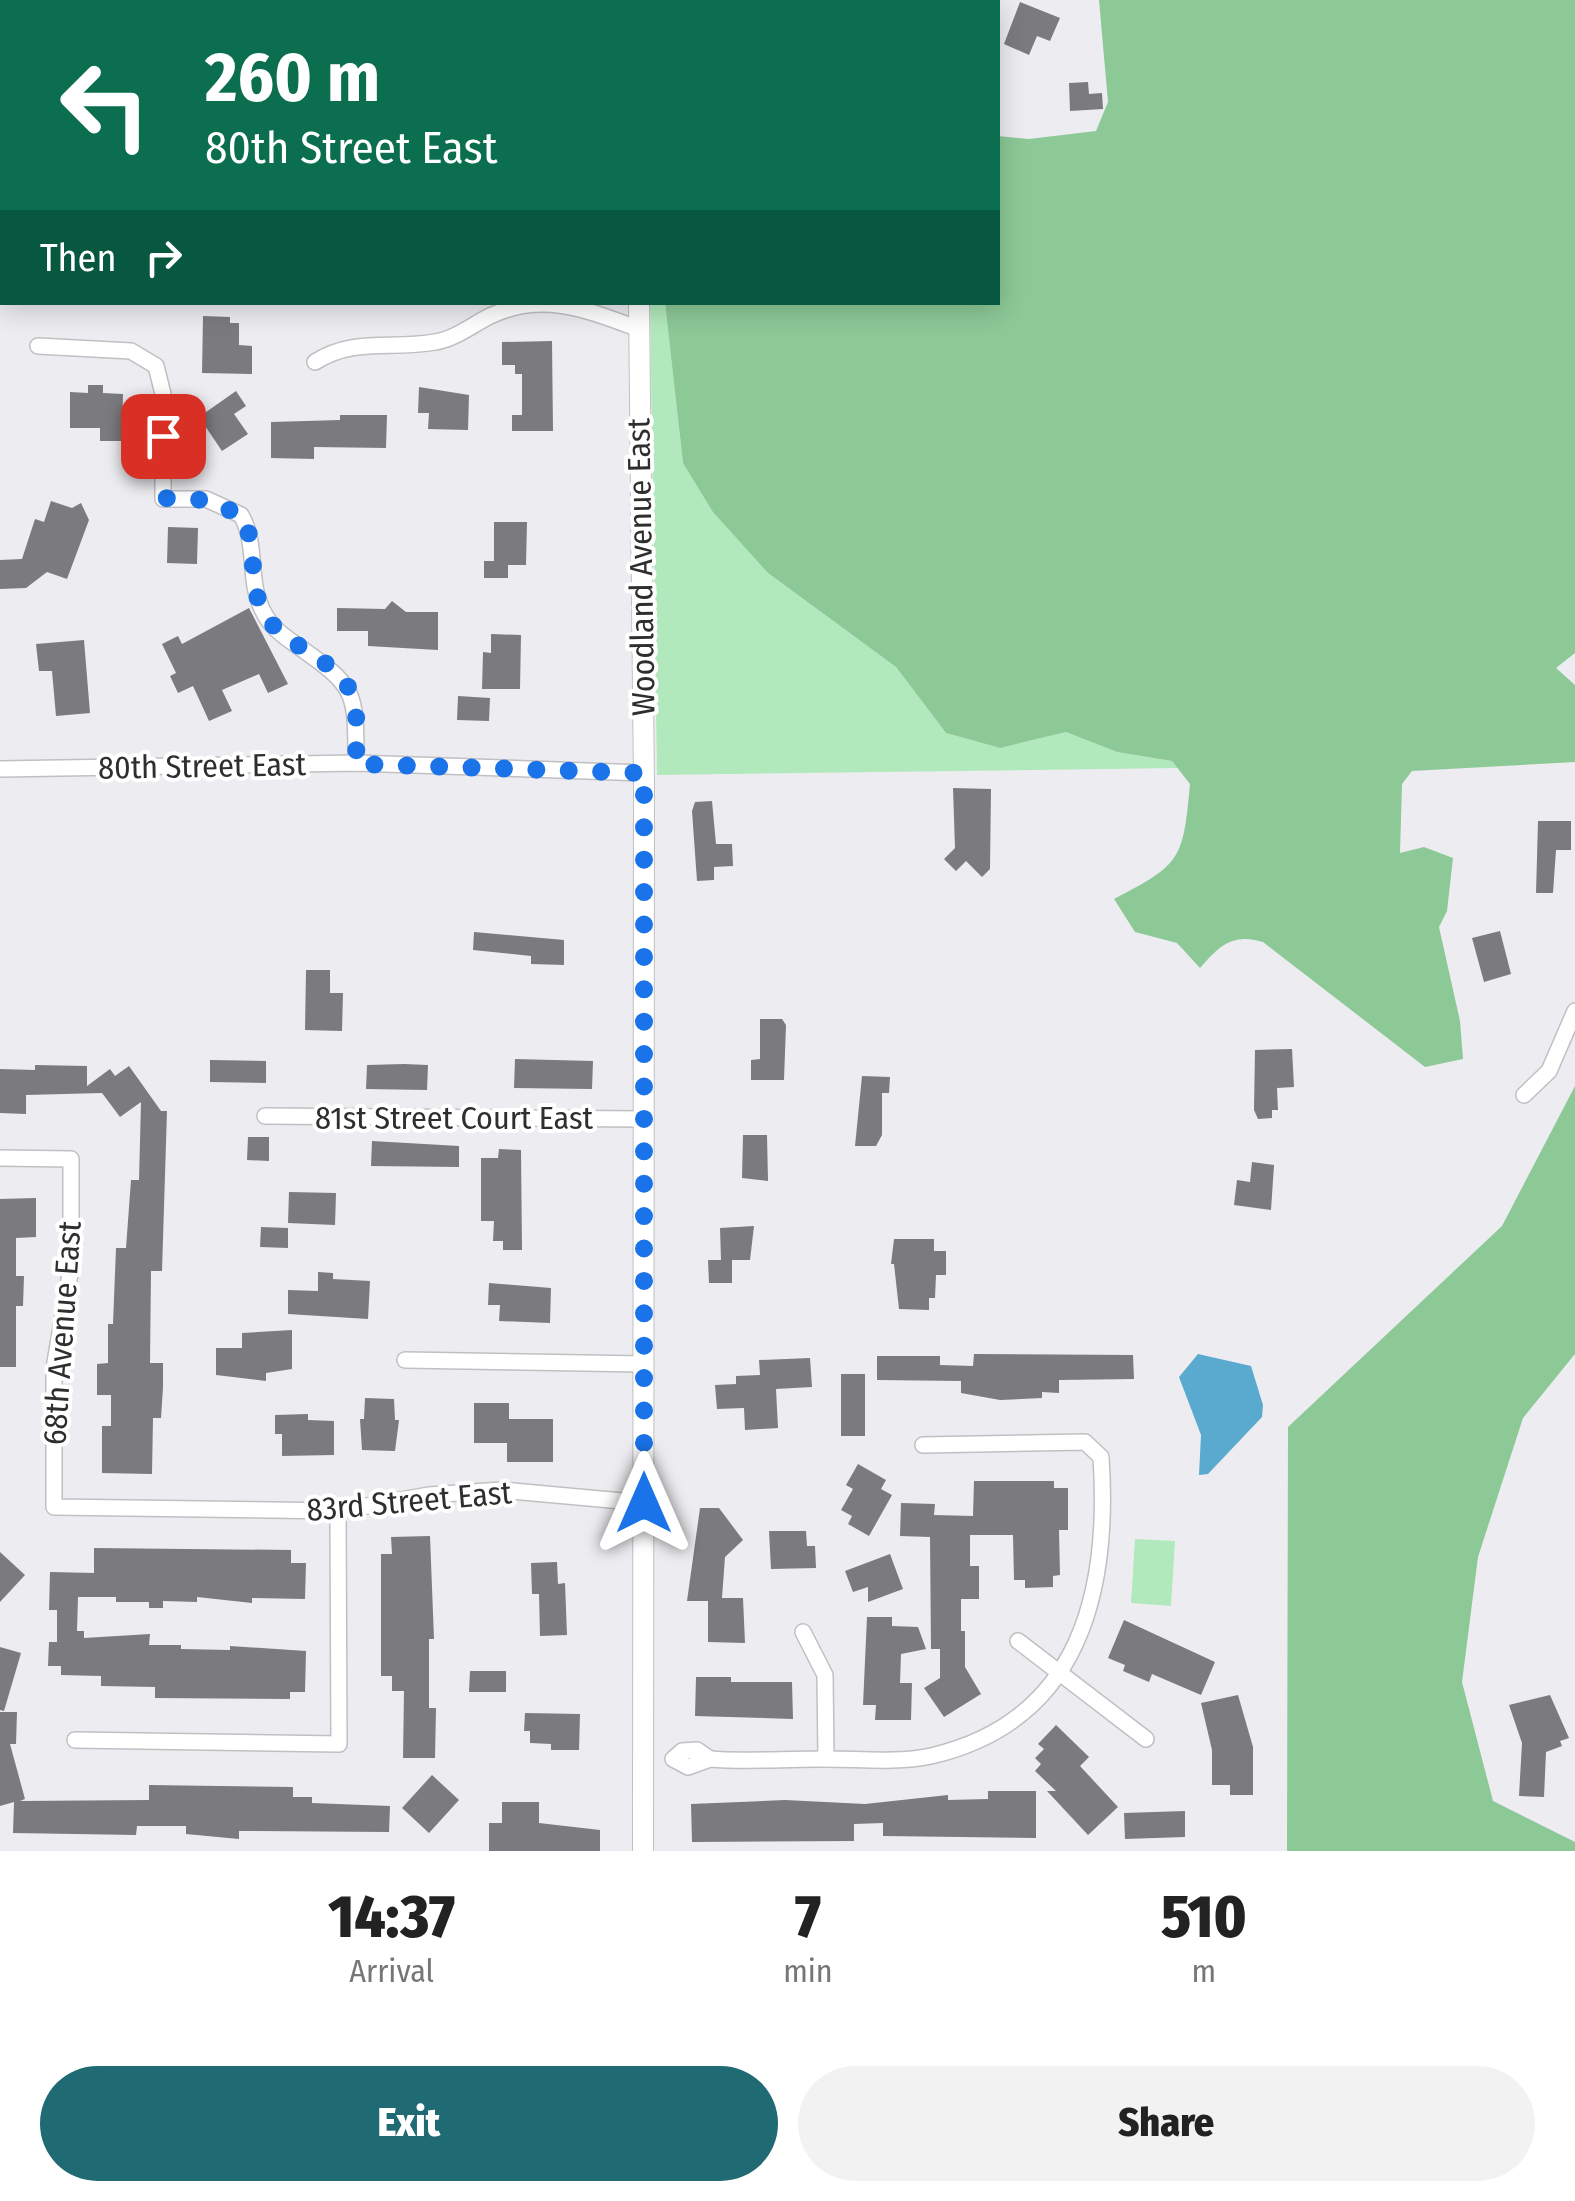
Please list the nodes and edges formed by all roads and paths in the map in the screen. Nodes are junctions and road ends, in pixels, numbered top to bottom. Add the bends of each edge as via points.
1 (525, 305) edge
2 (558, 305) edge
3 (638, 305) edge
4 (639, 329) junction
5 (38, 346) dead end
6 (315, 362) dead end
7 (356, 764) junction
8 (0, 768) edge
9 (644, 773) junction
10 (1575, 1011) edge
11 (1524, 1095) dead end
12 (265, 1116) dead end
13 (644, 1119) junction
14 (0, 1158) edge
15 (405, 1360) dead end
16 (644, 1364) junction
17 (923, 1445) dead end
18 (644, 1503) junction
19 (54, 1507) joint
20 (338, 1511) junction
21 (803, 1632) dead end
22 (1018, 1641) dead end
23 (1057, 1676) junction
24 (1146, 1739) dead end
25 (74, 1740) dead end
26 (826, 1759) junction
27 (643, 1760) junction
28 (643, 1851) edge

1 - 6 street via 444,340 356,344
2 - 4 street
3 - 4 street, Woodland Avenue East
4 - 9 street, Woodland Avenue East
5 - 7 street via 131,351 156,366 164,394 164,498 206,500 241,515 266,617 350,690
7 - 8 street, 80th Street East
7 - 9 street, 80th Street East
9 - 13 street, Woodland Avenue East
10 - 11 street via 1549,1071
12 - 13 street, 81st Street Court East
13 - 16 street, Woodland Avenue East
14 - 19 street, 68th Avenue East via 70,1159 70,1268 54,1368
15 - 16 street
16 - 18 street, Woodland Avenue East
17 - 23 street via 1085,1442 1101,1457 1102,1561 1090,1614
18 - 20 street, 83rd Street East via 501,1490 429,1494
18 - 27 street, Woodland Avenue East
19 - 20 street, 83rd Street East
20 - 25 street via 338,1744
21 - 26 street via 825,1674
22 - 23 street
23 - 24 street
23 - 26 street via 996,1730 953,1749 909,1759
26 - 27 street via 710,1759 693,1749 673,1759
27 - 28 street, Woodland Avenue East

